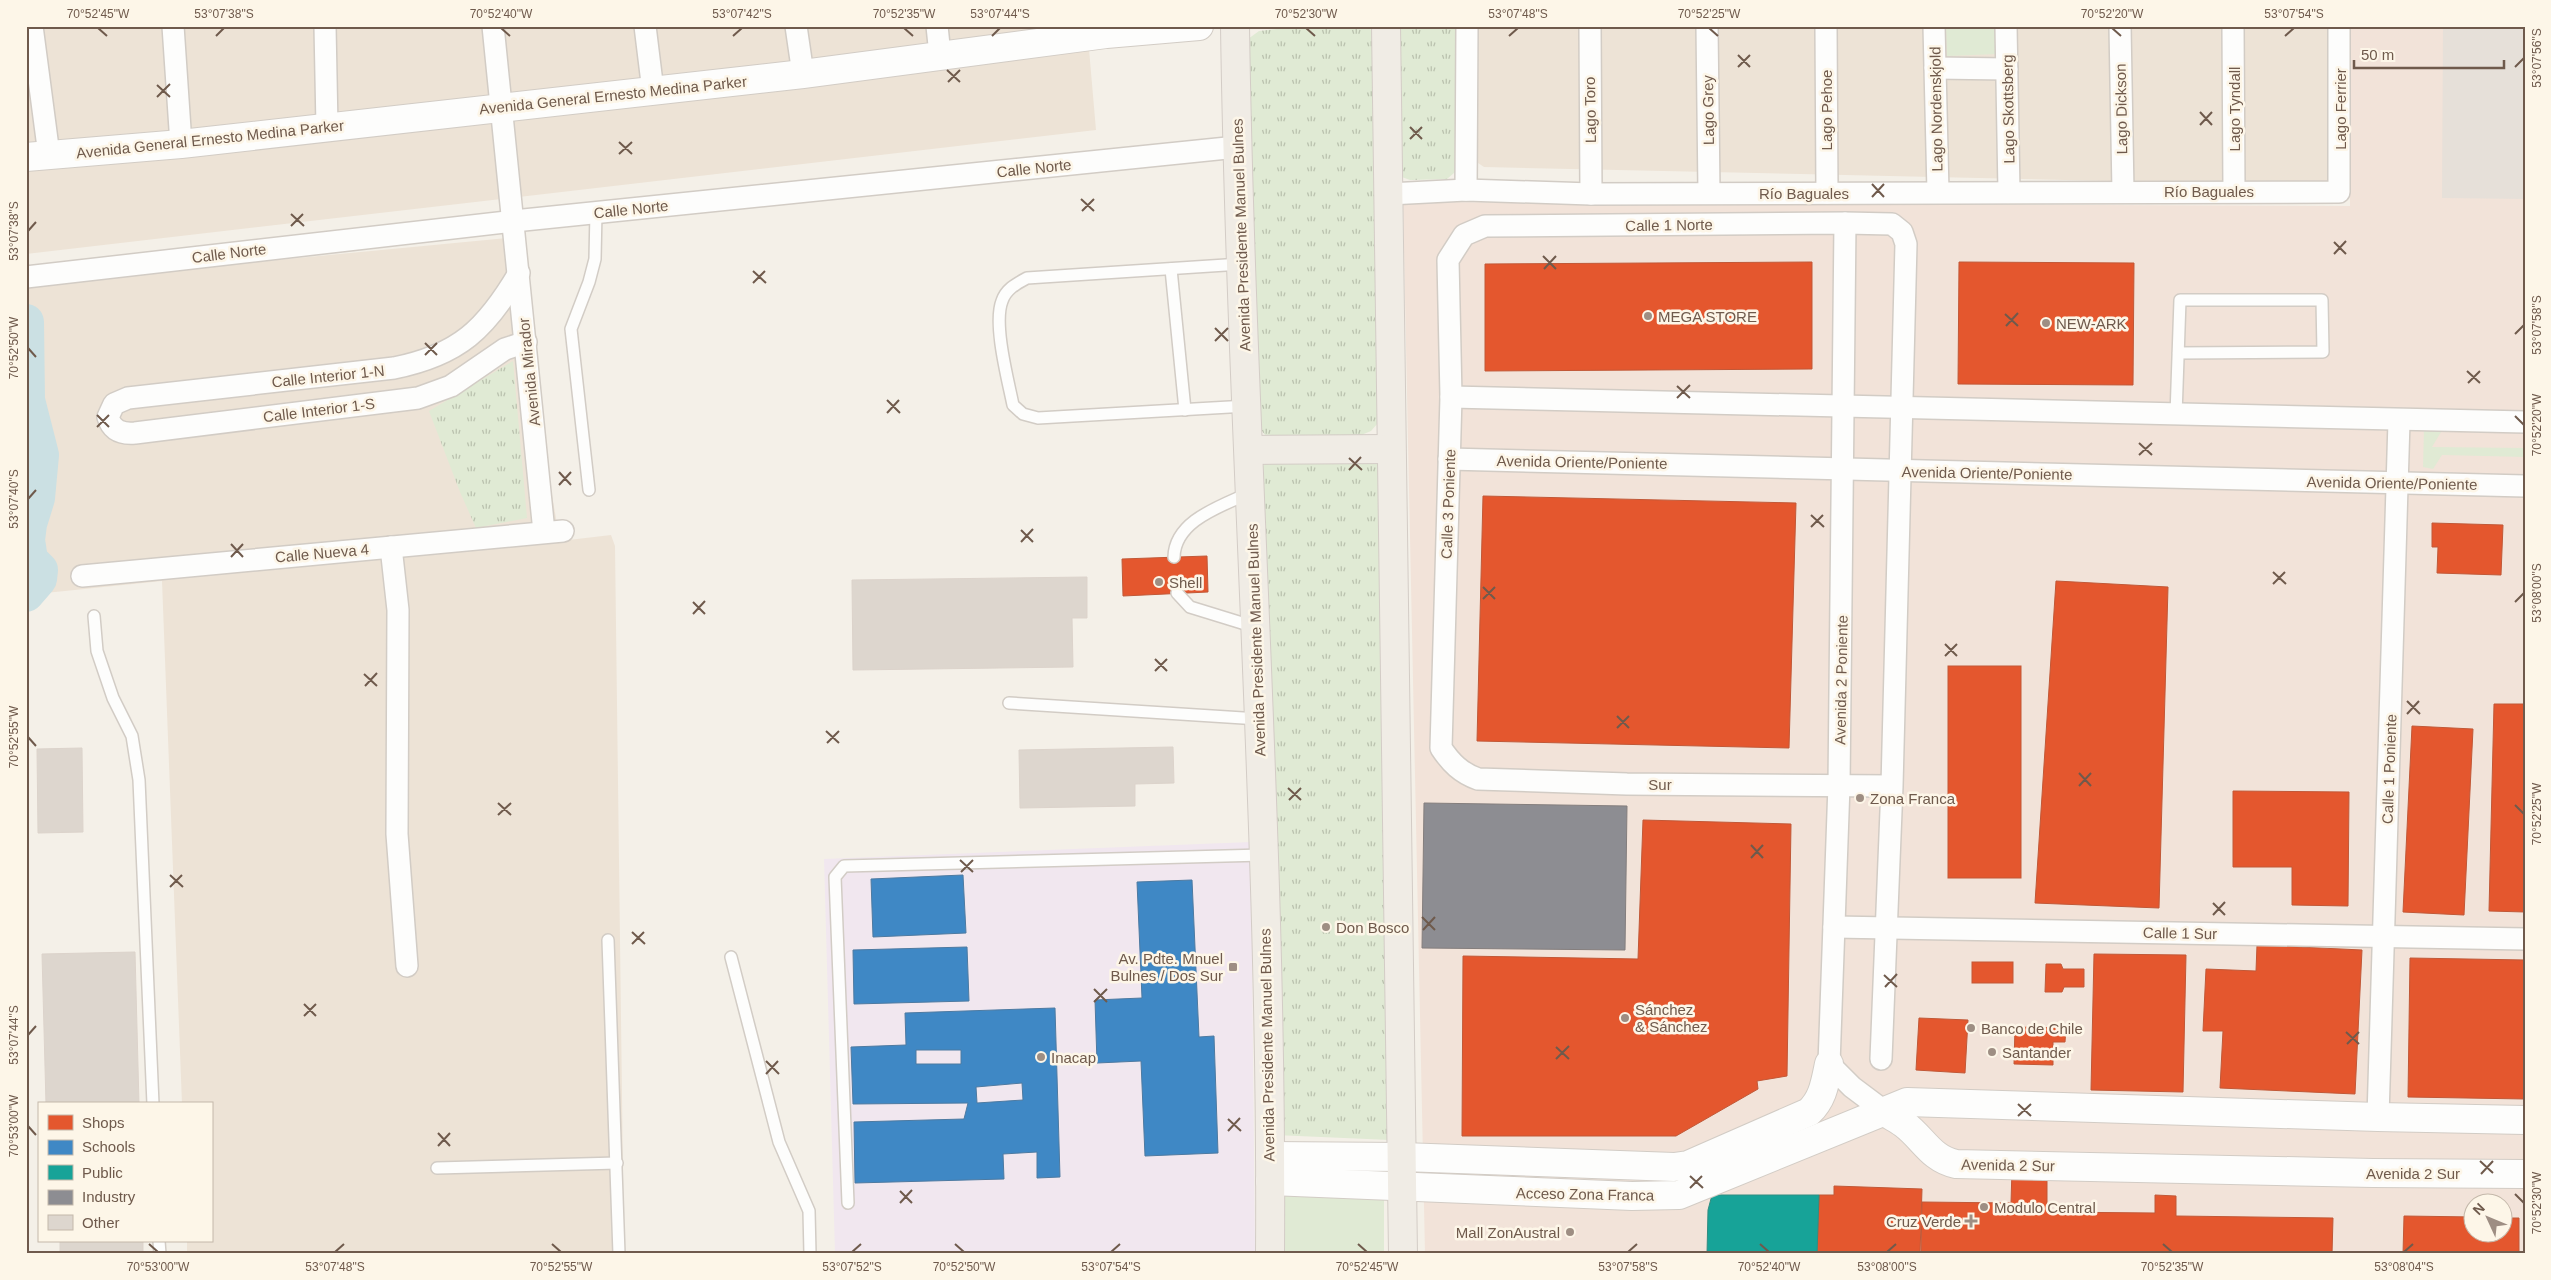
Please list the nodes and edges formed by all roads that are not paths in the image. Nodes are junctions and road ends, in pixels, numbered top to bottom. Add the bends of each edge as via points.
1 (32, 26) edge
2 (173, 26) edge
3 (325, 26) edge
4 (492, 26) edge
5 (645, 26) edge
6 (796, 26) edge
7 (936, 26) edge
8 (1199, 26) edge
9 (1235, 26) edge
10 (1386, 26) edge
11 (1467, 26) edge
12 (1590, 26) edge
13 (1707, 26) edge
14 (1826, 26) edge
15 (1934, 26) edge
16 (2006, 26) edge
17 (2120, 26) edge
18 (2233, 26) edge
19 (2339, 26) edge
20 (1106, 30) edge
21 (940, 55) junction
22 (1935, 68) junction
23 (2007, 69) junction
24 (802, 74) junction
25 (653, 91) junction
26 (502, 108) junction
27 (327, 128) junction
28 (181, 144) junction
29 (1236, 147) junction
30 (37, 156) edge
31 (1466, 190) junction
32 (2234, 191) junction
33 (1938, 192) junction
34 (2009, 192) junction
35 (2123, 192) junction
36 (2339, 192) joint
37 (1709, 193) junction
38 (1826, 193) junction
39 (1389, 194) junction
40 (1591, 194) junction
41 (596, 212) junction
42 (513, 217) junction
43 (1845, 223) junction
44 (1448, 260) joint
45 (1242, 264) junction
46 (1171, 269) junction
47 (519, 273) junction
48 (26, 277) edge
49 (526, 342) junction
50 (2178, 353) junction
51 (1451, 397) junction
52 (1248, 406) junction
53 (1844, 407) junction
54 (1900, 408) junction
55 (1184, 410) junction
56 (2176, 415) junction
57 (108, 417) joint
58 (2399, 421) junction
59 (2525, 422) edge
60 (1392, 449) junction
61 (1249, 450) junction
62 (1449, 459) junction
63 (1844, 469) junction
64 (1900, 471) junction
65 (2398, 484) junction
66 (2525, 486) edge
67 (589, 490) dead end
68 (1251, 492) junction
69 (554, 531) joint
70 (391, 546) junction
71 (1174, 557) dead end
72 (82, 576) dead end
73 (1177, 593) dead end
74 (94, 616) dead end
75 (1255, 627) junction
76 (1009, 703) dead end
77 (1259, 719) junction
78 (1441, 748) joint
79 (1839, 785) junction
80 (1892, 786) junction
81 (1263, 855) junction
82 (1834, 927) junction
83 (1887, 928) junction
84 (2383, 936) junction
85 (2525, 939) edge
86 (608, 940) dead end
87 (732, 957) dead end
88 (407, 966) dead end
89 (1881, 1059) dead end
90 (1830, 1064) junction
91 (154, 1102) edge
92 (1884, 1112) junction
93 (2378, 1117) junction
94 (2525, 1120) edge
95 (1403, 1157) junction
96 (617, 1163) junction
97 (437, 1168) dead end
98 (1270, 1168) junction
99 (2522, 1176) edge
100 (1402, 1188) junction
101 (848, 1203) dead end
102 (619, 1254) edge
103 (810, 1254) edge
104 (1270, 1254) edge
105 (1403, 1254) edge

1 - 30 street
2 - 28 street
3 - 27 street
4 - 26 street, Avenida Mirador
5 - 25 street
6 - 24 street
7 - 21 street
8 - 20 street, Avenida General Ernesto Medina Parker
9 - 29 main road, Avenida Presidente Manuel Bulnes
10 - 39 main road
11 - 31 street
12 - 40 street, Lago Toro
13 - 37 street, Lago Grey
14 - 38 street, Lago Pehoe
15 - 22 street, Lago Nordenskjold
16 - 23 street, Lago Skottsberg
17 - 35 street, Lago Dickson
18 - 32 street, Lago Tyndall
19 - 36 street, Lago Ferrier
20 - 21 street, Avenida General Ernesto Medina Parker
21 - 24 street, Avenida General Ernesto Medina Parker
22 - 23 street
22 - 33 street, Lago Nordenskjold
23 - 34 street, Lago Skottsberg
24 - 25 street, Avenida General Ernesto Medina Parker
25 - 26 street, Avenida General Ernesto Medina Parker
26 - 27 street, Avenida General Ernesto Medina Parker
26 - 42 street, Avenida Mirador
27 - 28 street, Avenida General Ernesto Medina Parker
28 - 30 street, Avenida General Ernesto Medina Parker
29 - 41 street, Calle Norte
29 - 45 main road, Avenida Presidente Manuel Bulnes
31 - 39 street, Río Baguales
31 - 40 street, Río Baguales
32 - 35 street, Río Baguales
32 - 36 street, Río Baguales
33 - 34 street, Río Baguales
33 - 38 street, Río Baguales
34 - 35 street, Río Baguales
37 - 38 street, Río Baguales
37 - 40 street, Río Baguales
39 - 60 main road
41 - 42 street, Calle Norte
41 - 67 lane via 595,259 571,329
42 - 47 street, Avenida Mirador
42 - 48 street, Calle Norte
43 - 44 street, Calle 1 Norte via 1484,226 1464,236
43 - 53 street, Avenida 2 Poniente
43 - 54 street, Calle 1 Norte via 1892,224 1902,232 1906,244
44 - 51 street, Calle 3 Poniente
45 - 46 lane
45 - 52 main road, Avenida Presidente Manuel Bulnes
46 - 55 lane
46 - 55 lane via 1027,278 1011,286 1002,300 998,318 1013,405 1023,414 1038,418
47 - 49 street, Avenida Mirador
47 - 57 street, Calle Interior 1-N via 485,322 460,344 434,359 394,368 128,398 114,404
49 - 57 street, Calle Interior 1-S via 505,349 451,386 418,398 135,433 118,432
49 - 69 street, Avenida Mirador
50 - 50 lane via 2180,300 2322,300 2323,352
50 - 56 lane
51 - 53 street
51 - 62 street, Calle 3 Poniente
52 - 55 lane
52 - 61 main road, Avenida Presidente Manuel Bulnes
53 - 54 street
53 - 63 street, Avenida 2 Poniente
54 - 56 street
54 - 64 street
56 - 58 street
58 - 59 street
58 - 65 street, Calle 1 Poniente
60 - 61 main road
60 - 95 main road
61 - 68 main road, Avenida Presidente Manuel Bulnes
62 - 63 street, Avenida Oriente/Poniente
62 - 78 street, Calle 3 Poniente
63 - 64 street, Avenida Oriente/Poniente
63 - 79 street, Avenida 2 Poniente
64 - 65 street, Avenida Oriente/Poniente
64 - 80 street
65 - 66 street, Avenida Oriente/Poniente
65 - 84 street, Calle 1 Poniente
68 - 71 lane via 1191,524 1177,542
68 - 75 main road, Avenida Presidente Manuel Bulnes
69 - 70 street, Calle Nueva 4
70 - 72 street, Calle Nueva 4
70 - 88 street via 398,610 397,834
73 - 75 lane via 1190,607
74 - 91 lane via 97,650 113,698 132,736 139,780
75 - 77 main road, Avenida Presidente Manuel Bulnes
76 - 77 lane
77 - 81 main road, Avenida Presidente Manuel Bulnes
78 - 79 street, Sur via 1458,768 1478,779 1627,784
79 - 80 street, Sur
79 - 82 street, Avenida 2 Poniente
80 - 83 street
81 - 98 main road, Avenida Presidente Manuel Bulnes
81 - 101 lane via 844,866 835,877
82 - 83 street, Calle 1 Sur
82 - 90 street, Avenida 2 Poniente
83 - 84 street, Calle 1 Sur
83 - 89 street
84 - 85 street, Calle 1 Sur
84 - 93 street, Calle 1 Poniente
86 - 96 lane
87 - 103 lane via 779,1142 809,1211
90 - 92 street via 1852,1087
90 - 95 street, Acceso Zona Franca via 1823,1092 1809,1112 1688,1165
92 - 93 street via 1907,1102
92 - 99 street, Avenida 2 Sur via 1903,1124 1944,1162 1956,1164
92 - 100 street, Acceso Zona Franca via 1680,1195
93 - 94 street
95 - 98 street, Acceso Zona Franca
95 - 100 main road
96 - 97 lane
96 - 102 lane
98 - 100 street, Acceso Zona Franca
98 - 104 main road, Avenida Presidente Manuel Bulnes
100 - 105 main road

